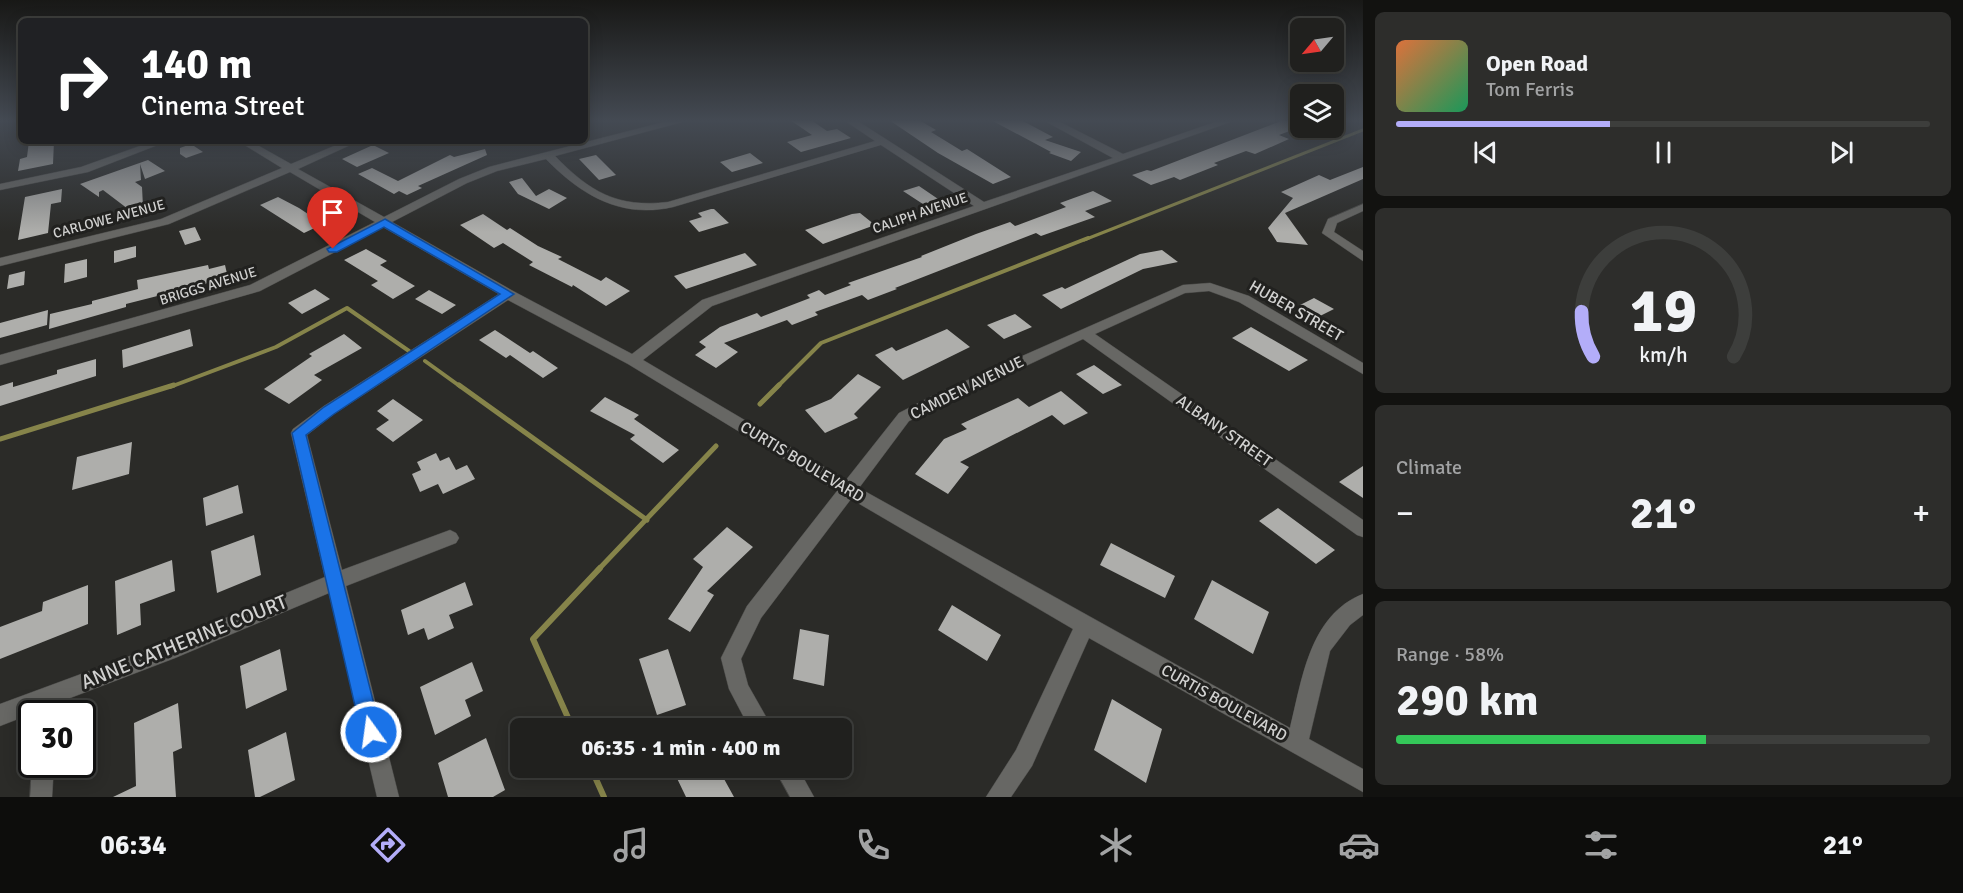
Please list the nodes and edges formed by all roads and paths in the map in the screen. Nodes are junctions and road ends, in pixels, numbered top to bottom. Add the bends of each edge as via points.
1 (119, 157) edge
2 (272, 157) edge
3 (316, 157) edge
4 (540, 157) edge
5 (551, 157) edge
6 (831, 157) edge
7 (906, 157) edge
8 (1122, 158) edge
9 (291, 168) junction
10 (0, 188) edge
11 (984, 207) junction
12 (1363, 207) edge
13 (385, 222) junction
14 (1363, 257) edge
15 (0, 262) edge
16 (1210, 287) joint
17 (508, 294) junction
18 (1084, 333) junction
19 (0, 360) edge
20 (633, 361) junction
21 (1363, 369) edge
22 (849, 490) junction
23 (1363, 530) edge
24 (450, 538) dead end
25 (333, 582) junction
26 (1363, 603) edge
27 (1085, 625) junction
28 (57, 700) edge
29 (18, 711) edge
30 (0, 715) edge
31 (756, 718) edge
32 (1297, 744) junction
33 (42, 778) edge
34 (791, 778) edge
35 (1363, 781) edge
36 (41, 797) edge
37 (388, 797) edge
38 (803, 797) edge
39 (997, 797) edge

1 - 10 street via 84,170
2 - 9 street, CURTIS BOULEVARD
3 - 9 street, CARLOWE AVENUE
4 - 13 street, BRIGGS AVENUE via 463,181
5 - 6 street via 571,180 630,208 669,205
7 - 11 street
8 - 11 street, CALIPH AVENUE
9 - 13 street, CURTIS BOULEVARD
9 - 15 street, CARLOWE AVENUE via 165,222
11 - 20 street, CALIPH AVENUE via 706,303
12 - 14 street via 1332,221 1328,233
13 - 17 street, CURTIS BOULEVARD
13 - 19 street, BRIGGS AVENUE via 255,288
16 - 18 street, CAMDEN AVENUE via 1183,289
16 - 21 street, HUBER STREET via 1244,299
17 - 20 street, CURTIS BOULEVARD
17 - 25 street via 299,433
18 - 22 street, CAMDEN AVENUE via 904,417
18 - 23 street, ALBANY STREET
20 - 22 street, CURTIS BOULEVARD
22 - 27 street, CURTIS BOULEVARD
22 - 31 street, CAMDEN AVENUE via 754,612 731,658 739,689
24 - 25 street, ANNE CATHERINE COURT
25 - 28 street, ANNE CATHERINE COURT
25 - 37 street
26 - 32 street via 1321,647
27 - 32 street, CURTIS BOULEVARD
27 - 39 street via 1024,758
29 - 30 street, ANNE CATHERINE COURT
32 - 35 street, CURTIS BOULEVARD
33 - 36 street
34 - 38 street

